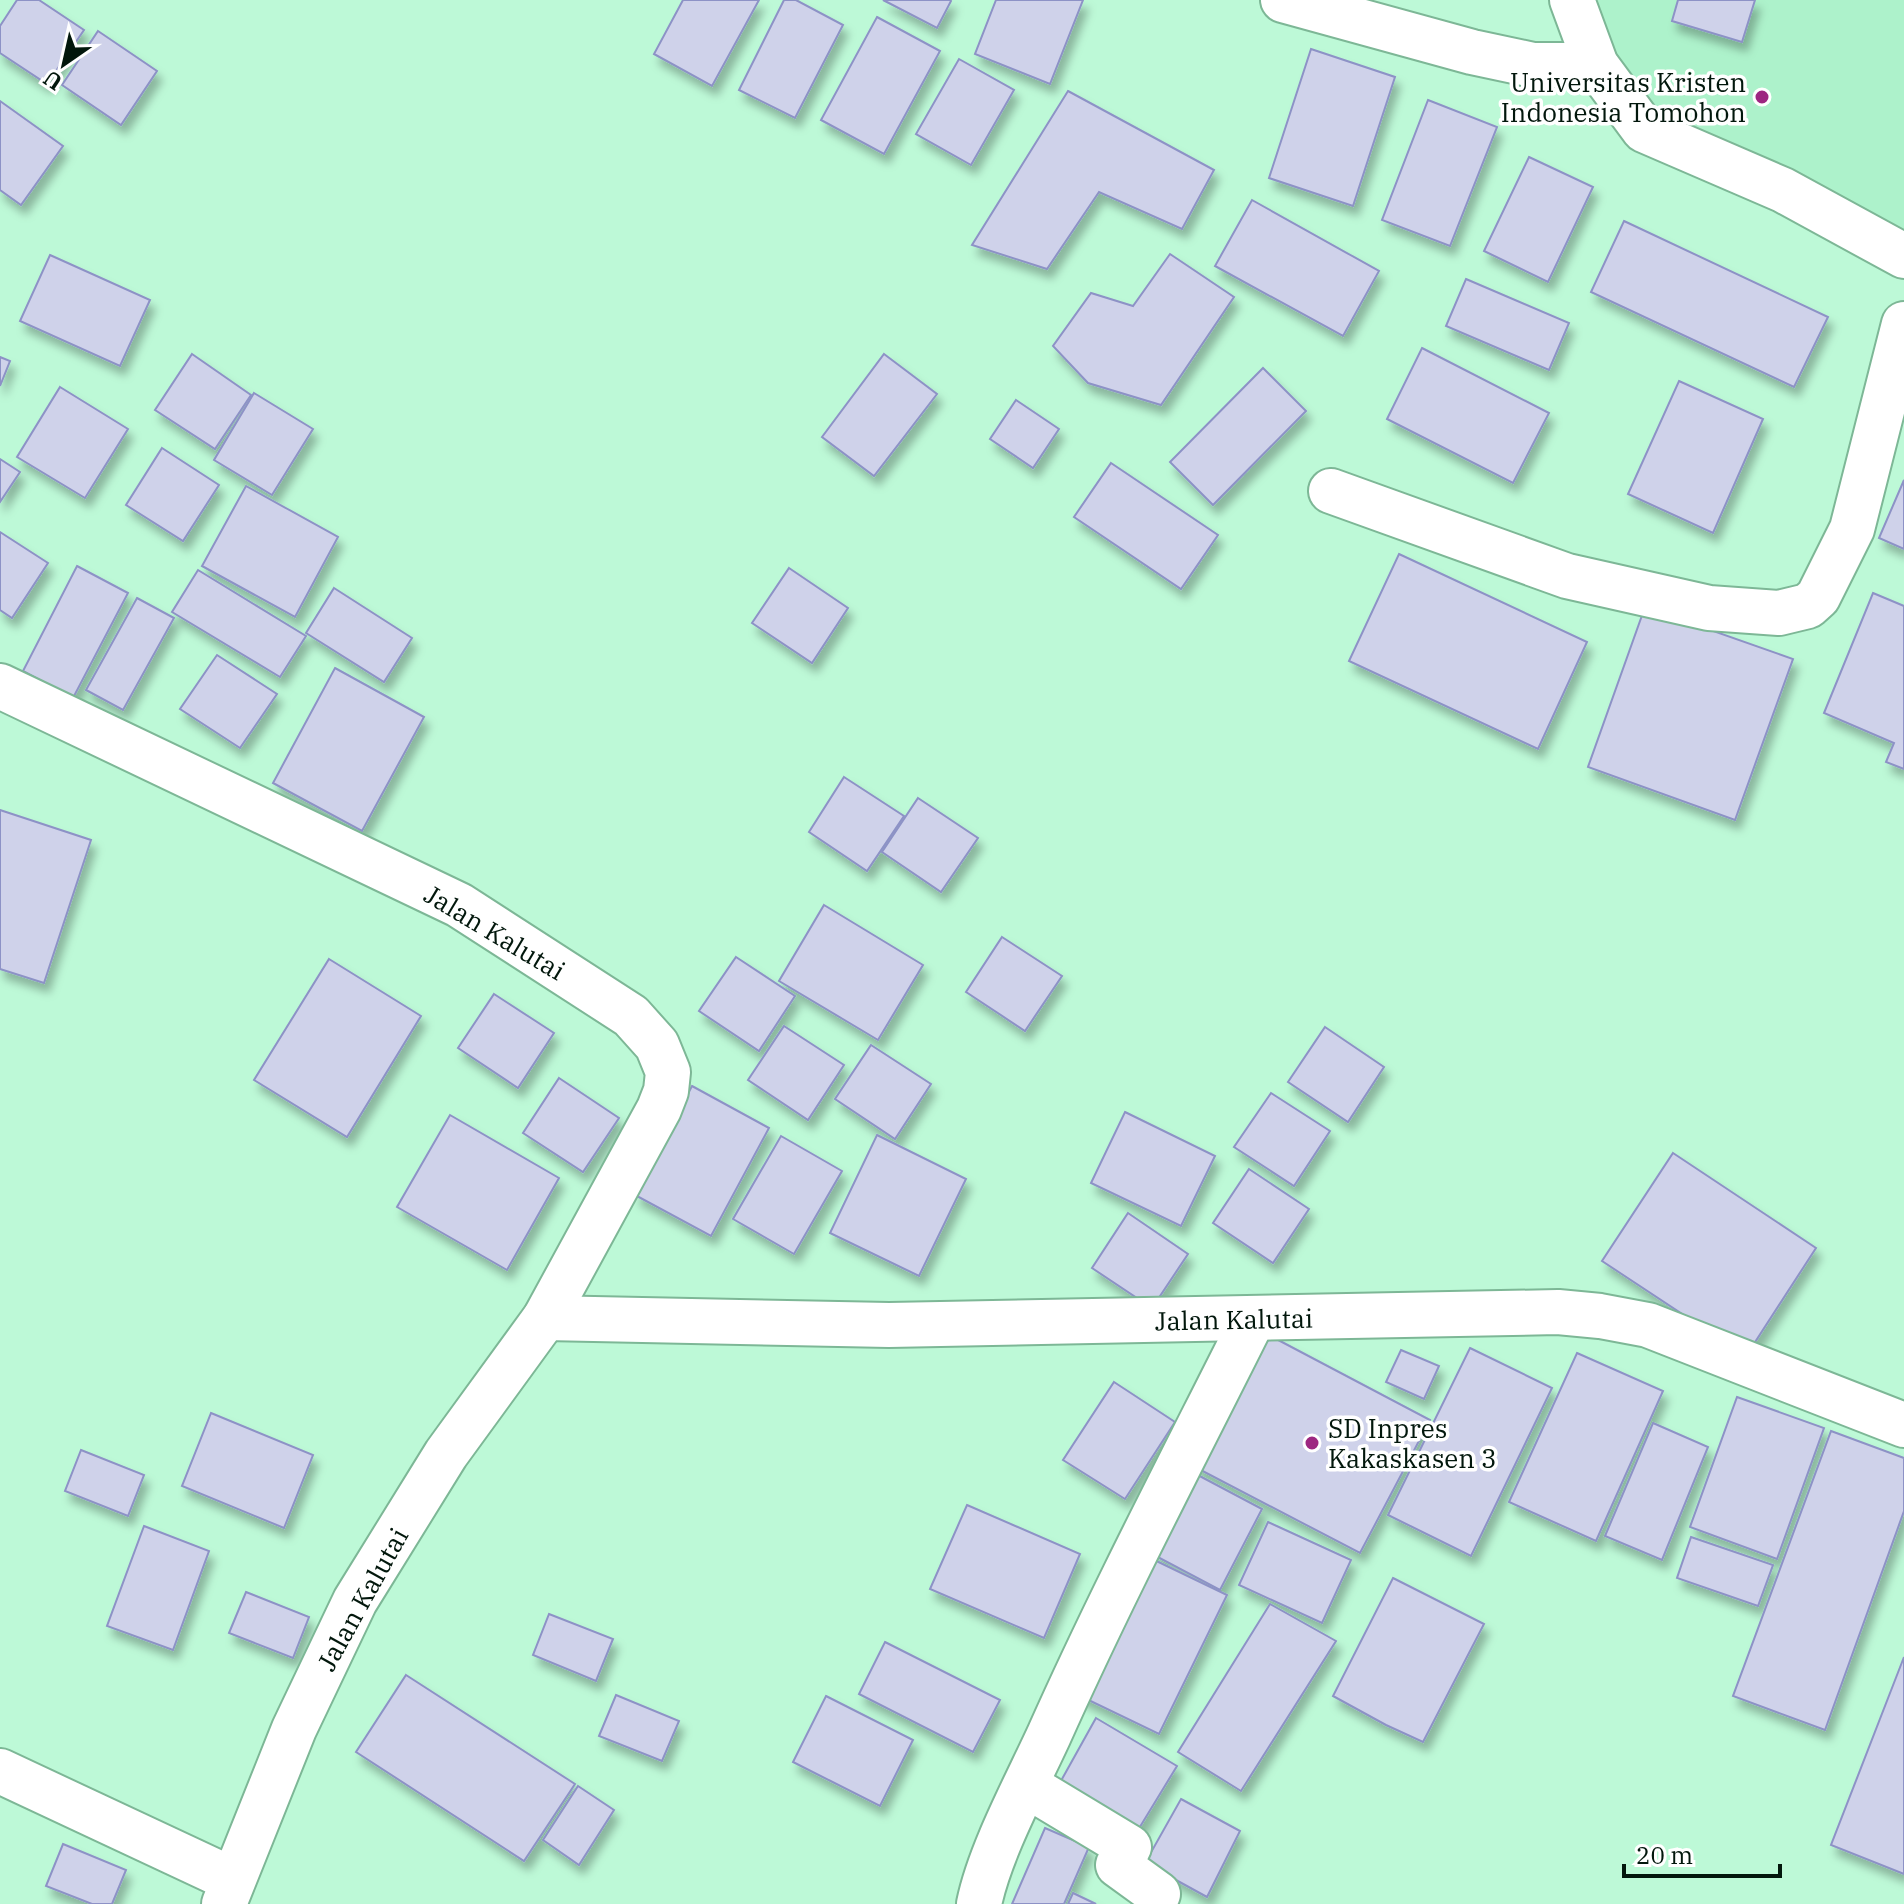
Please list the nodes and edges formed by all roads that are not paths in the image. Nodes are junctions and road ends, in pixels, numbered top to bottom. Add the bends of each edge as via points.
1 (1283, 0) edge
2 (1572, 0) edge
3 (1596, 65) junction
4 (1904, 256) edge
5 (1904, 324) edge
6 (1331, 491) dead end
7 (0, 686) edge
8 (545, 1318) junction
9 (1253, 1319) junction
10 (1904, 1425) edge
11 (0, 1771) edge
12 (1026, 1785) junction
13 (228, 1892) edge
14 (1158, 1894) dead end
15 (979, 1904) edge

1 - 3 street via 1533,65
2 - 3 street
3 - 4 street via 1644,130 1783,190
5 - 6 street via 1852,529 1818,597 1808,606 1779,613 1709,608 1567,576
7 - 8 street, Jalan Kalutai via 459,905 631,1016 657,1045 668,1072 659,1109
8 - 9 street, Jalan Kalutai via 889,1325
8 - 13 street, Jalan Kalutai via 446,1454 355,1601 294,1729
9 - 10 street, Jalan Kalutai via 1558,1312 1600,1316 1648,1325
9 - 12 street
11 - 13 street
12 - 14 street via 1129,1847 1118,1865
12 - 15 street

